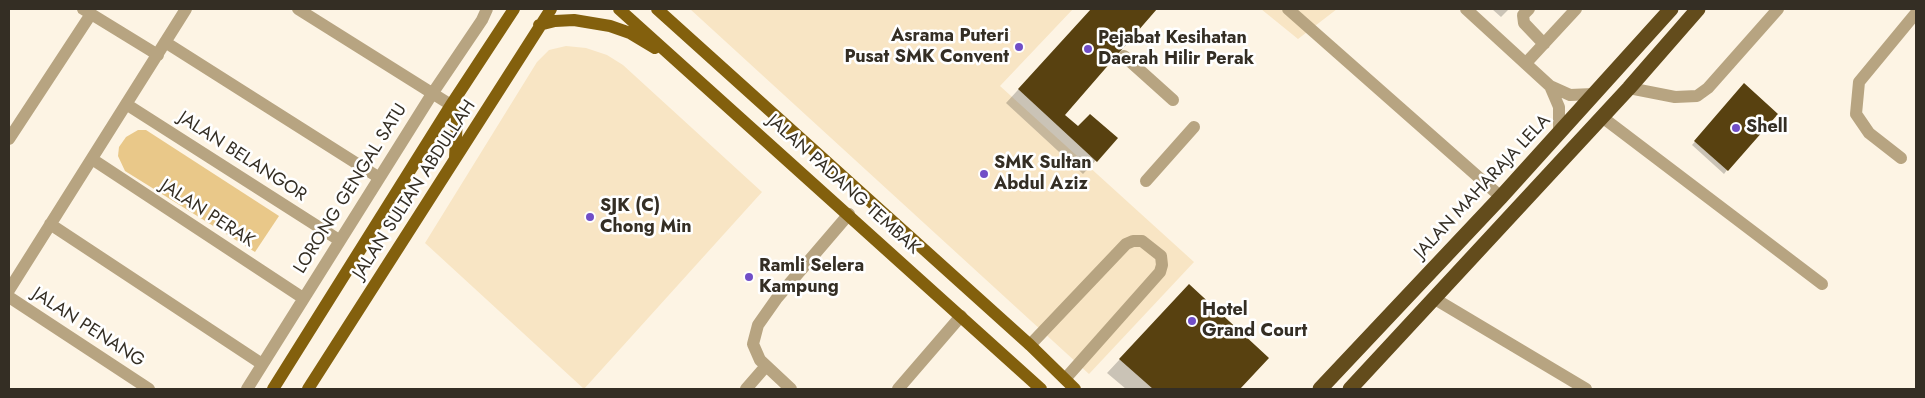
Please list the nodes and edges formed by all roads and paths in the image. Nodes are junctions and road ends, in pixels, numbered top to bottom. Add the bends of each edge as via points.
1 (186, 9) edge
2 (298, 9) edge
3 (487, 9) edge
4 (514, 9) edge
5 (550, 9) edge
6 (619, 9) edge
7 (657, 9) edge
8 (1288, 9) edge
9 (1576, 9) edge
10 (1671, 9) edge
11 (1698, 9) edge
12 (1778, 9) edge
13 (1469, 10) edge
14 (87, 11) edge
15 (1522, 11) edge
16 (1916, 13) edge
17 (539, 25) junction
18 (165, 42) junction
19 (1544, 44) junction
20 (158, 55) junction
21 (1124, 56) dead end
22 (679, 61) junction
23 (1526, 63) junction
24 (1550, 86) junction
25 (1629, 88) junction
26 (432, 94) junction
27 (1593, 94) junction
28 (1173, 100) dead end
29 (126, 104) junction
30 (451, 105) junction
31 (1602, 117) junction
32 (1194, 127) dead end
33 (1559, 133) junction
34 (9, 139) edge
35 (1901, 158) dead end
36 (92, 159) junction
37 (455, 161) junction
38 (378, 178) junction
39 (1146, 180) dead end
40 (1501, 197) junction
41 (849, 214) junction
42 (50, 224) junction
43 (338, 240) junction
44 (1822, 284) dead end
45 (10, 297) edge
46 (303, 298) junction
47 (1435, 299) junction
48 (961, 316) junction
49 (1030, 345) junction
50 (262, 364) junction
51 (766, 366) junction
52 (1065, 379) junction
53 (149, 389) edge
54 (247, 389) edge
55 (272, 389) edge
56 (308, 389) edge
57 (746, 389) edge
58 (791, 389) edge
59 (898, 389) edge
60 (1042, 389) edge
61 (1075, 389) edge
62 (1320, 389) edge
63 (1350, 389) edge
64 (1586, 389) edge

1 - 18 street
2 - 26 street
3 - 26 street, LORONG GENGAL SATU
4 - 30 main road, JALAN SULTAN ABDULLAH
5 - 17 main road, JALAN SULTAN ABDULLAH
6 - 22 main road, JALAN PADANG TEMBAK
7 - 49 main road, JALAN PADANG TEMBAK
8 - 40 street
9 - 19 street
10 - 27 highway, JALAN MAHARAJA LELA
11 - 25 highway
12 - 25 street via 1708,88 1696,96 1675,97
13 - 23 street
14 - 20 street
14 - 34 street
15 - 19 street via 1524,23
16 - 35 street via 1859,82 1856,114 1869,133
17 - 22 main road via 574,20 610,26 630,33
17 - 37 main road, JALAN SULTAN ABDULLAH
18 - 20 street
18 - 38 street
19 - 23 street
20 - 29 street
21 - 28 street
22 - 41 main road, JALAN PADANG TEMBAK
23 - 24 street
24 - 27 street via 1570,94
24 - 33 street via 1559,108
25 - 31 highway
26 - 30 street
26 - 38 street, LORONG GENGAL SATU
27 - 33 highway, JALAN MAHARAJA LELA
29 - 36 street
29 - 43 street, JALAN BELANGOR
30 - 37 main road via 457,118
30 - 55 main road, JALAN SULTAN ABDULLAH
31 - 44 street
31 - 47 highway
32 - 39 street
33 - 40 highway, JALAN MAHARAJA LELA
36 - 42 street
36 - 46 street, JALAN PERAK
37 - 56 main road, JALAN SULTAN ABDULLAH
38 - 43 street, LORONG GENGAL SATU
40 - 62 highway, JALAN MAHARAJA LELA
41 - 48 main road, JALAN PADANG TEMBAK
41 - 51 street via 758,325 752,344
42 - 45 street
42 - 50 street
43 - 46 street, LORONG GENGAL SATU
45 - 53 street, JALAN PENANG
46 - 50 street, LORONG GENGAL SATU
47 - 63 highway
47 - 64 street
48 - 59 street
48 - 60 main road, JALAN PADANG TEMBAK
49 - 52 main road, JALAN PADANG TEMBAK
49 - 52 street via 1126,244 1142,241 1161,256 1160,272
50 - 54 street, LORONG GENGAL SATU
51 - 57 street
51 - 58 street
52 - 61 main road, JALAN PADANG TEMBAK

